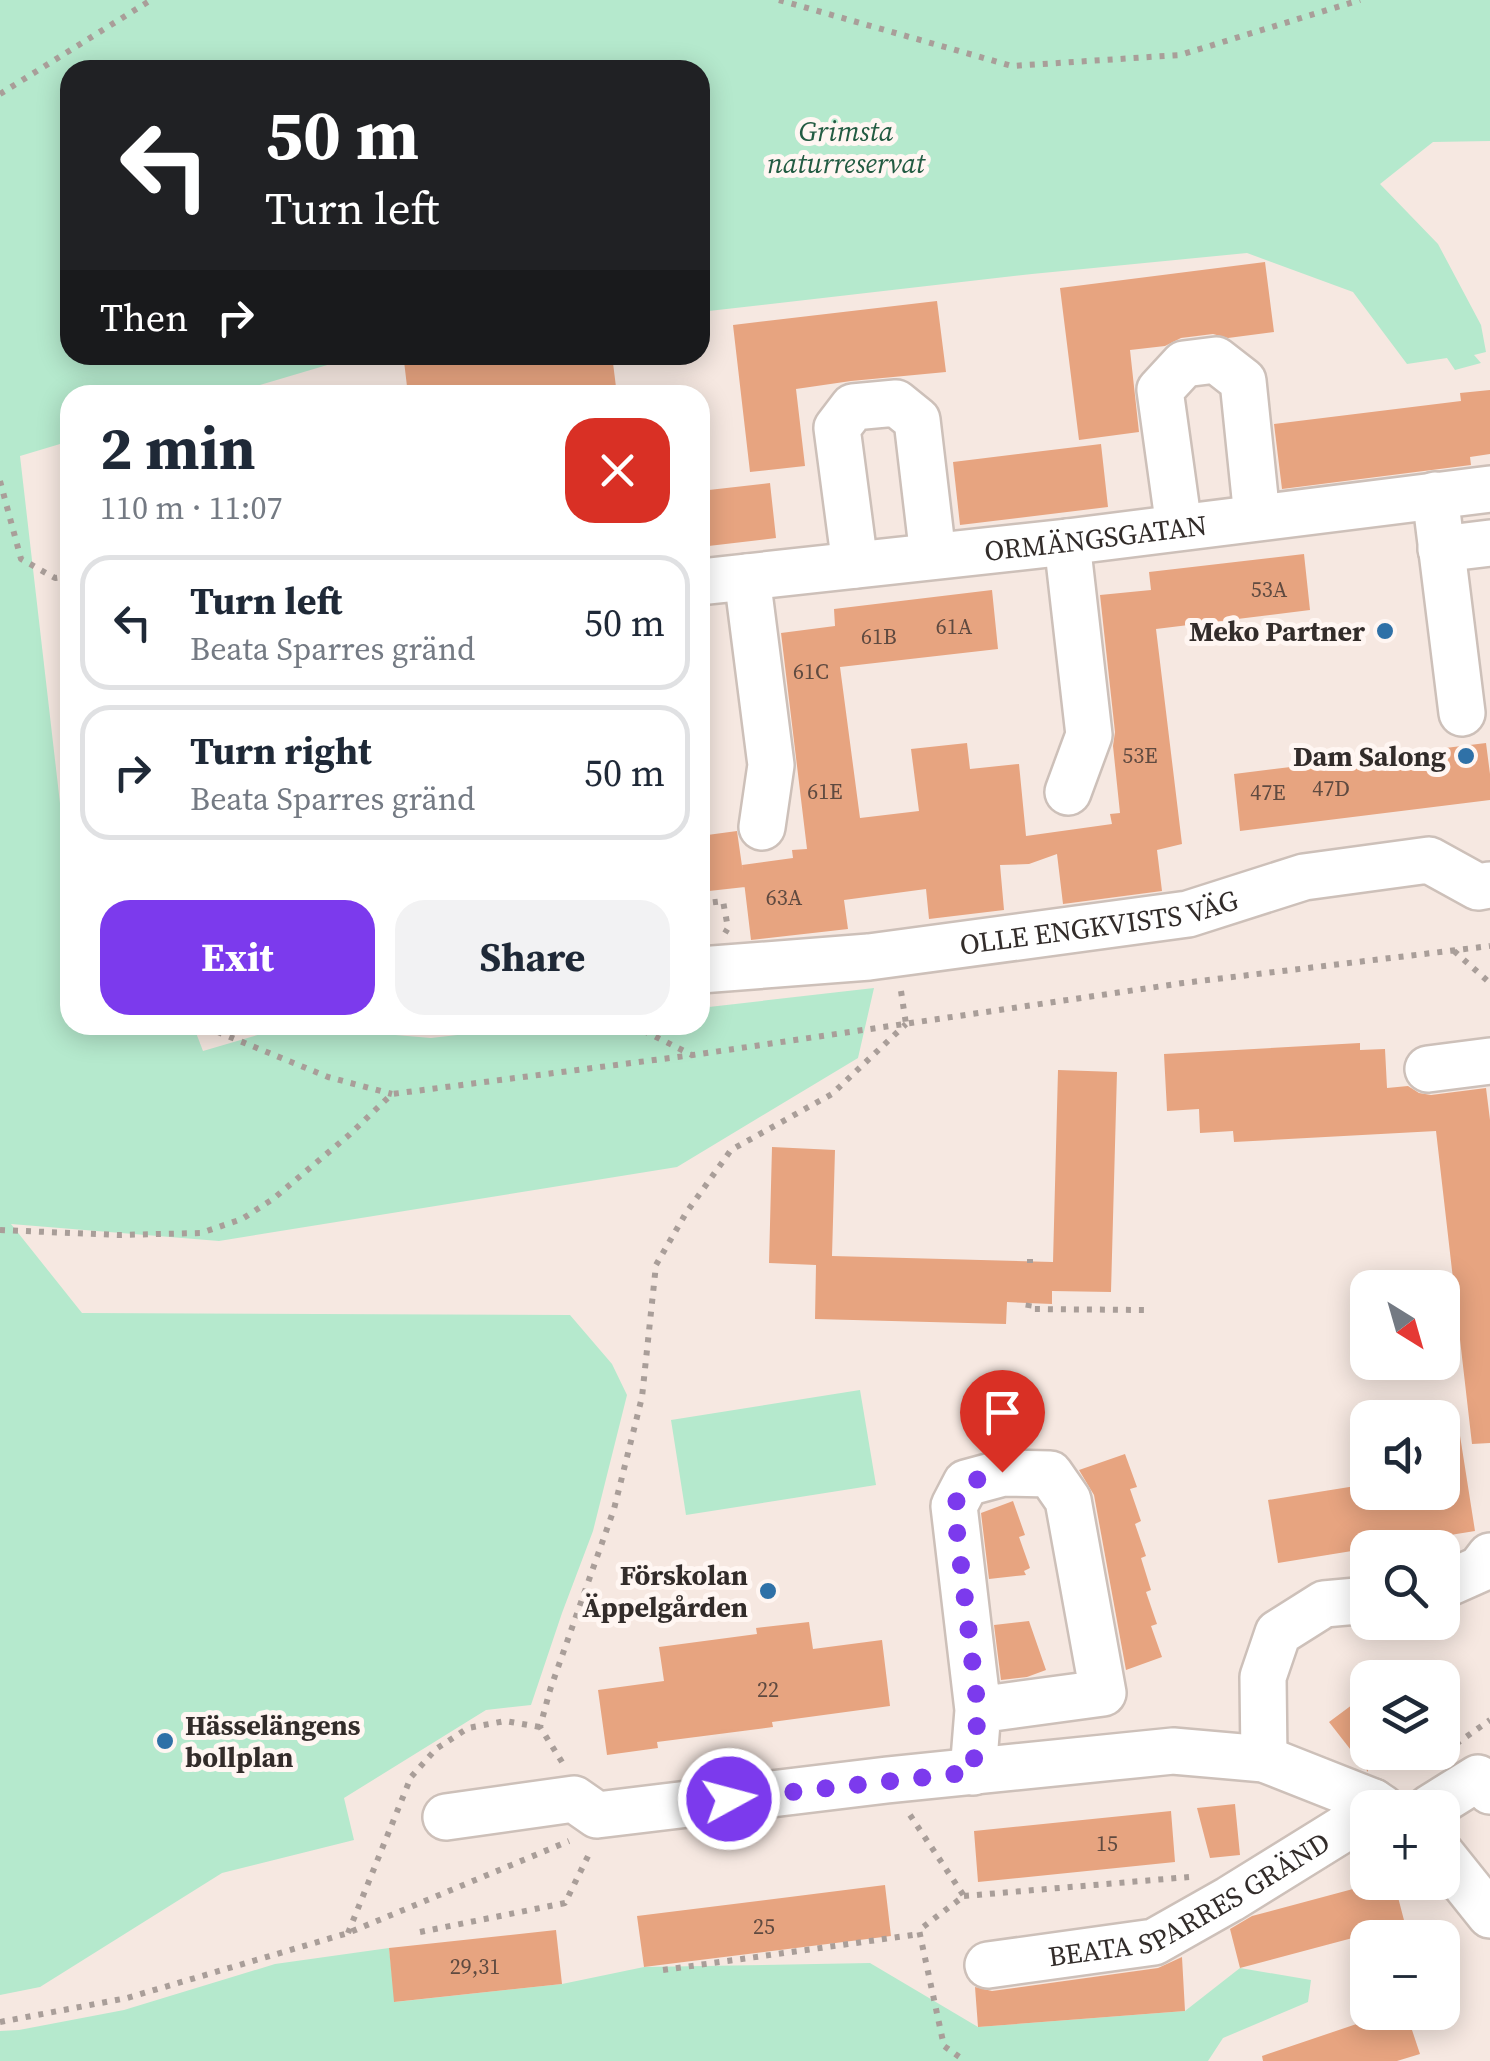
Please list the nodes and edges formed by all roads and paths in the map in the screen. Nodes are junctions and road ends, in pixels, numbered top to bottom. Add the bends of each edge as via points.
1 (151, 0) edge
2 (779, 0) edge
3 (1360, 0) edge
4 (0, 94) edge
5 (0, 481) edge
6 (1490, 489) edge
7 (1435, 495) junction
8 (1257, 517) junction
9 (1179, 527) junction
10 (1066, 542) junction
11 (1490, 543) edge
12 (1441, 549) junction
13 (933, 556) junction
14 (856, 564) junction
15 (60, 577) edge
16 (748, 577) junction
17 (710, 581) edge
18 (1462, 712) dead end
19 (1068, 792) dead end
20 (762, 828) dead end
21 (1490, 885) edge
22 (710, 903) edge
23 (728, 928) dead end
24 (1490, 946) edge
25 (1454, 951) junction
26 (710, 969) edge
27 (1490, 983) edge
28 (913, 984) dead end
29 (906, 1024) junction
30 (225, 1035) edge
31 (652, 1035) edge
32 (693, 1055) junction
33 (1490, 1061) edge
34 (1428, 1068) dead end
35 (392, 1094) junction
36 (0, 1230) edge
37 (1029, 1303) dead end
38 (1145, 1310) dead end
39 (1490, 1556) edge
40 (1460, 1578) edge
41 (1350, 1602) edge
42 (978, 1710) junction
43 (1264, 1759) junction
44 (973, 1772) junction
45 (888, 1780) junction
46 (1459, 1790) edge
47 (1490, 1791) edge
48 (1350, 1793) edge
49 (603, 1814) junction
50 (446, 1817) dead end
51 (1350, 1824) edge
52 (1202, 1876) dead end
53 (1460, 1878) edge
54 (964, 1896) junction
55 (1490, 1915) edge
56 (420, 1932) dead end
57 (920, 1934) junction
58 (988, 1964) dead end
59 (662, 1970) dead end
60 (2, 2023) edge
61 (965, 2061) edge

1 - 4 path
2 - 3 path via 1012,66 1180,56
5 - 15 path via 21,559
6 - 7 street, ORMÄNGSGATAN
7 - 8 street, ORMÄNGSGATAN
7 - 12 street
8 - 9 street, ORMÄNGSGATAN
8 - 9 street via 1243,380 1216,360 1184,364 1160,390
9 - 10 street, ORMÄNGSGATAN
10 - 13 street, ORMÄNGSGATAN
10 - 19 street via 1089,735
11 - 12 street
12 - 18 street
13 - 14 street, ORMÄNGSGATAN
13 - 14 street via 917,420 896,403 853,407 838,428
14 - 16 street, ORMÄNGSGATAN
16 - 17 street, ORMÄNGSGATAN
16 - 20 street via 771,765
21 - 26 street, OLLE ENGKVISTS VÄG via 1478,886 1429,860 1304,876 1188,914 869,957
22 - 23 path via 722,901
24 - 25 path
25 - 27 path
25 - 29 path
28 - 29 path via 901,987
29 - 32 path
29 - 49 path via 832,1094 731,1150 656,1265 642,1397 614,1509 540,1727
30 - 35 path via 328,1077
31 - 32 path
32 - 35 path
33 - 34 street
35 - 36 path via 272,1199 202,1234
37 - 38 path via 1028,1309
39 - 40 street
41 - 43 street via 1324,1604 1278,1632 1263,1677
42 - 42 street via 1103,1693 1068,1500 1050,1474 1002,1472 966,1483 954,1506
42 - 44 street
43 - 44 street, BEATA SPARRES GRÄND via 1173,1751
43 - 48 street, BEATA SPARRES GRÄND
44 - 45 street, BEATA SPARRES GRÄND
45 - 49 street, BEATA SPARRES GRÄND
45 - 54 path
46 - 47 street via 1478,1778
49 - 50 street via 574,1798
49 - 56 path via 565,1903
49 - 60 path via 568,1842 348,1932 127,1998
51 - 58 street, BEATA SPARRES GRÄND via 1154,1942
52 - 54 path
53 - 55 street
54 - 57 path
57 - 59 path
57 - 61 path via 944,2046

